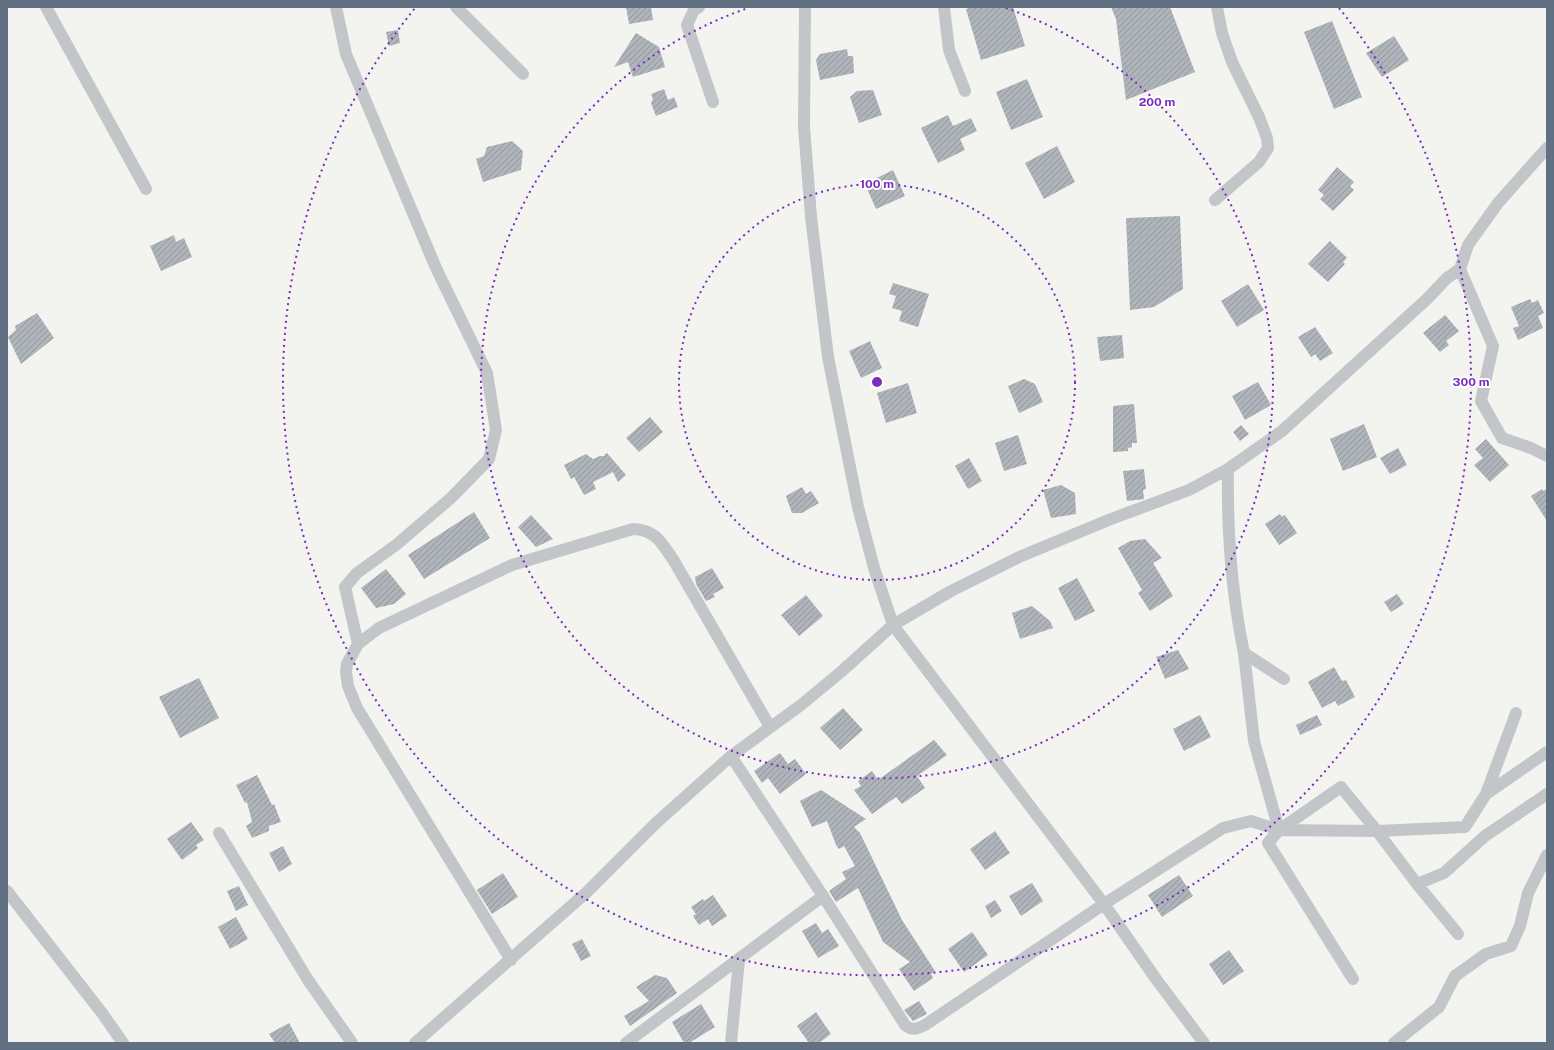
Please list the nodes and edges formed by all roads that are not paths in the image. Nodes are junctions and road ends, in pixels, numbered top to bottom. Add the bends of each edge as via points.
1 (46, 7) edge
2 (336, 7) edge
3 (456, 7) edge
4 (699, 7) edge
5 (805, 7) edge
6 (944, 7) edge
7 (1217, 7) edge
8 (523, 74) dead end
9 (965, 91) dead end
10 (713, 102) dead end
11 (1547, 148) edge
12 (146, 190) dead end
13 (1215, 200) dead end
14 (1460, 269) junction
15 (1547, 456) edge
16 (1228, 469) junction
17 (893, 625) junction
18 (358, 644) junction
19 (1244, 653) junction
20 (1284, 679) dead end
21 (1516, 713) dead end
22 (770, 727) junction
23 (1547, 752) edge
24 (731, 756) junction
25 (1486, 794) junction
26 (1547, 794) edge
27 (1279, 830) junction
28 (1377, 831) junction
29 (219, 833) dead end
30 (1547, 855) edge
31 (1417, 884) junction
32 (7, 891) edge
33 (824, 896) junction
34 (1104, 904) junction
35 (1458, 934) dead end
36 (511, 960) junction
37 (739, 960) junction
38 (1353, 979) dead end
39 (123, 1043) edge
40 (352, 1043) edge
41 (415, 1043) edge
42 (626, 1043) edge
43 (732, 1043) edge
44 (1204, 1043) edge
45 (1394, 1043) edge

1 - 12 street
2 - 18 street via 346,54 436,268 487,373 496,430 489,459 451,498 396,545 357,573 345,587
3 - 8 street
4 - 10 street via 694,10 687,25
5 - 17 street via 804,127 811,217 828,357 858,507 874,568
6 - 9 street via 949,50
7 - 13 street via 1222,33 1232,62 1259,117 1268,148 1259,162
11 - 14 street via 1498,203 1472,239
14 - 15 street via 1493,346 1481,401 1502,438
14 - 16 street via 1447,278 1282,432
16 - 17 street via 1189,490 1019,557 951,591
16 - 19 street via 1227,515
17 - 22 street via 842,671
17 - 34 street
18 - 22 street via 379,628 512,565 633,529 643,529 660,540 674,561
18 - 36 street via 347,664 346,672 348,686 357,708
19 - 20 street
19 - 27 street via 1254,741
21 - 25 street
22 - 24 street
23 - 25 street
24 - 33 street
24 - 36 street
25 - 28 street via 1465,827
26 - 31 street via 1485,836 1444,874
27 - 28 street
27 - 28 street via 1340,787
27 - 34 street via 1251,821 1223,828
27 - 38 street via 1268,843
28 - 31 street
29 - 40 street via 308,980
30 - 45 street via 1528,893 1520,926 1511,946 1486,954 1456,976 1439,1007
31 - 35 street
32 - 39 street
33 - 34 street via 905,1025 914,1029 925,1025
33 - 37 street
34 - 44 street
36 - 41 street
37 - 42 street
37 - 43 street

